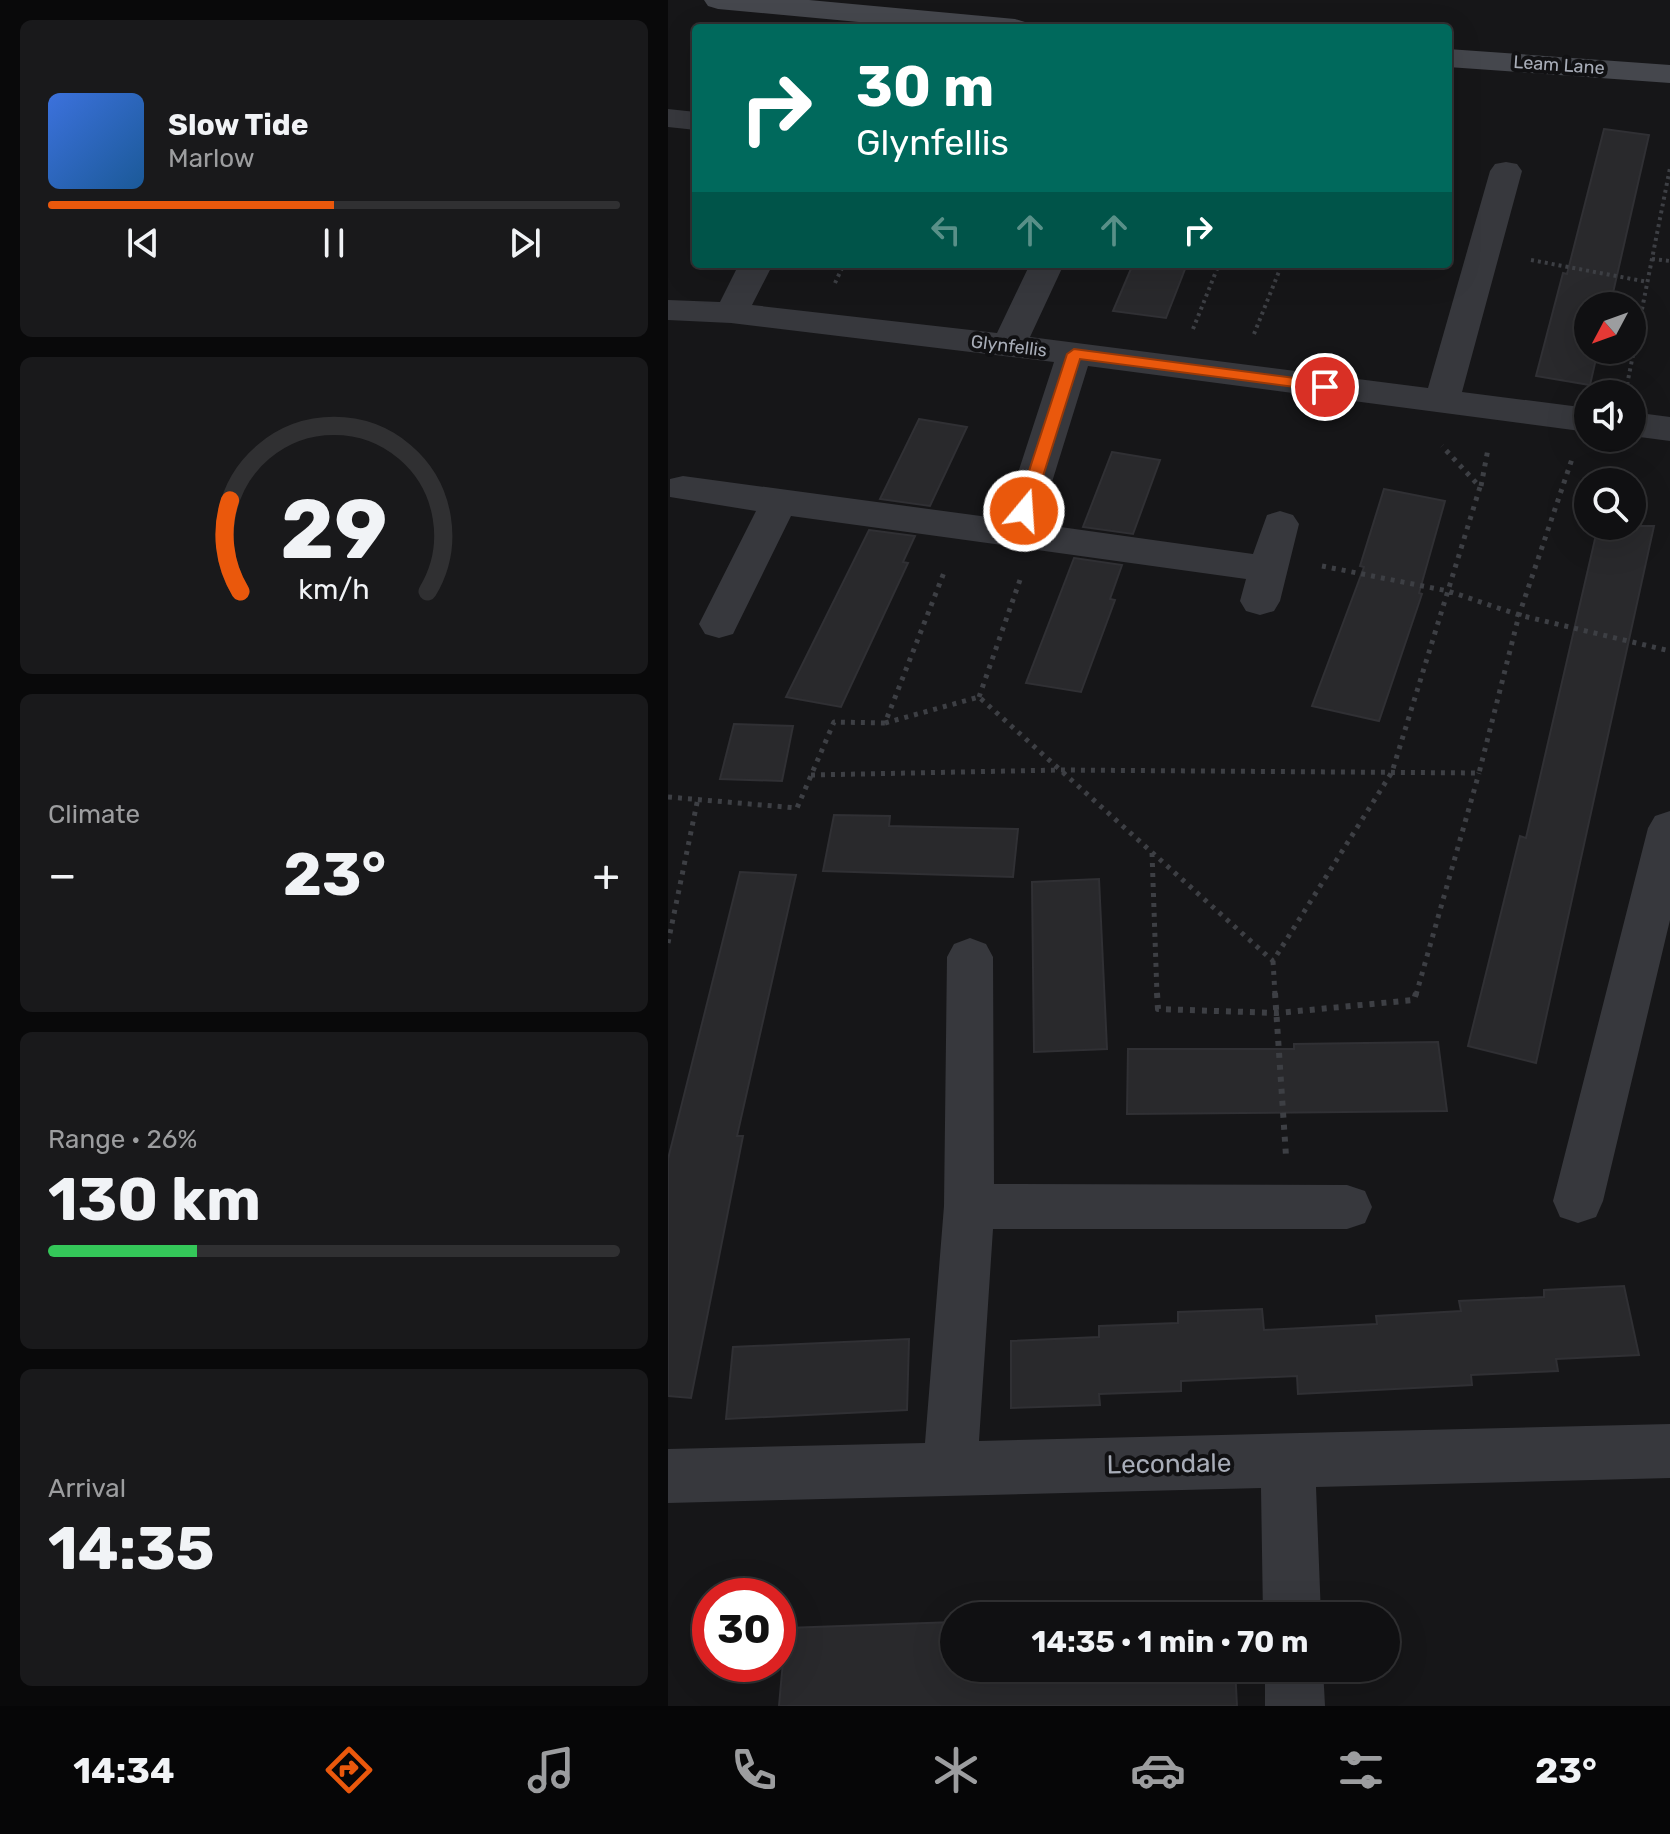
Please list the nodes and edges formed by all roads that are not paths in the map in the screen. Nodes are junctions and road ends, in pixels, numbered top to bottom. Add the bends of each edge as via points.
1 (718, 0) edge
2 (882, 23) edge
3 (909, 24) edge
4 (1452, 58) edge
5 (1670, 74) edge
6 (668, 118) edge
7 (692, 121) edge
8 (1506, 171) dead end
9 (754, 268) edge
10 (1045, 268) edge
11 (668, 310) edge
12 (731, 313) junction
13 (1009, 345) junction
14 (1074, 354) junction
15 (1442, 402) junction
16 (1646, 426) edge
17 (1670, 429) edge
18 (1574, 432) edge
19 (683, 488) dead end
20 (779, 502) junction
21 (1025, 538) junction
22 (1270, 563) road end
23 (719, 624) dead end
24 (1670, 828) edge
25 (970, 957) dead end
26 (1578, 1201) dead end
27 (969, 1206) junction
28 (1347, 1207) dead end
29 (1670, 1451) edge
30 (1288, 1462) junction
31 (950, 1470) junction
32 (668, 1476) edge
33 (1292, 1602) edge
34 (1294, 1682) edge
35 (1295, 1706) edge

1 - 2 main road
2 - 3 main road
4 - 5 main road, Leam Lane
6 - 7 street
8 - 15 street
9 - 12 street
10 - 13 street
11 - 12 street, Glynfellis
12 - 13 street, Glynfellis
13 - 14 street, Glynfellis
14 - 15 street, Glynfellis
14 - 21 street
15 - 18 street, Glynfellis
16 - 17 street
19 - 20 street
20 - 21 street
20 - 23 street
21 - 22 street
24 - 26 street
25 - 27 street
27 - 28 street
27 - 31 street
29 - 30 street, Lecondale
30 - 31 street, Lecondale
30 - 33 street
31 - 32 street, Lecondale
34 - 35 street

